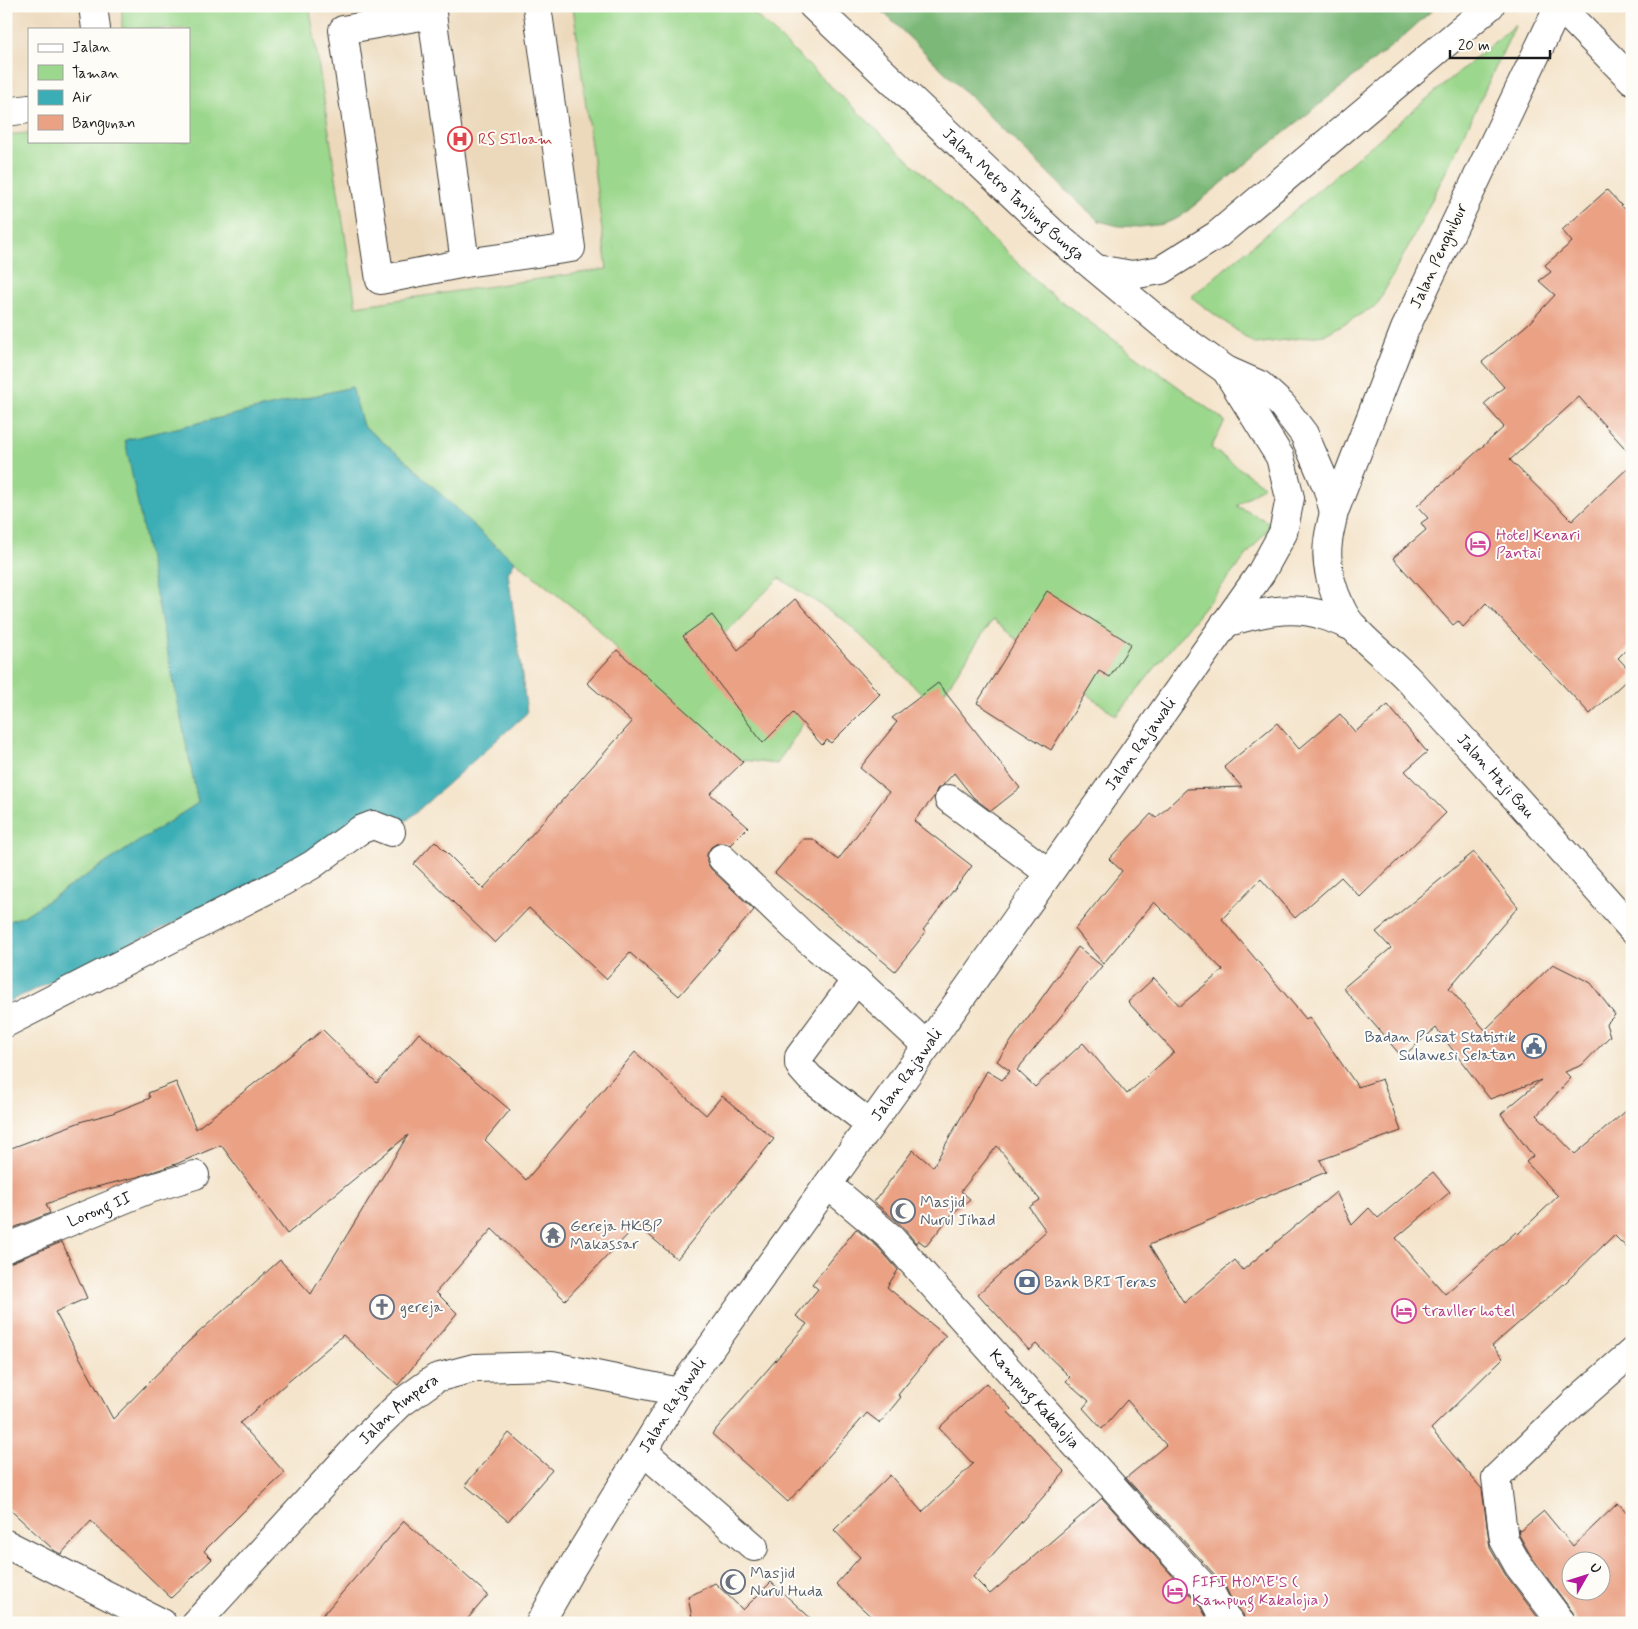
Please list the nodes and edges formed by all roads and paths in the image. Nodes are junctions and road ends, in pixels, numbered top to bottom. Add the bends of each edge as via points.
1 (93, 6) edge
2 (537, 6) edge
3 (813, 6) edge
4 (1490, 6) edge
5 (1559, 6) edge
6 (431, 10) edge
7 (96, 28) edge
8 (1632, 80) edge
9 (28, 109) edge
10 (6, 112) edge
11 (465, 263) junction
12 (1097, 270) junction
13 (1226, 370) junction
14 (1334, 512) junction
15 (1283, 533) joint
16 (1224, 623) junction
17 (1355, 628) junction
18 (948, 799) dead end
19 (391, 832) dead end
20 (722, 858) dead end
21 (1049, 873) junction
22 (1632, 929) edge
23 (856, 980) junction
24 (6, 1023) edge
25 (927, 1046) junction
26 (870, 1124) junction
27 (195, 1175) dead end
28 (828, 1185) junction
29 (6, 1248) edge
30 (1632, 1352) edge
31 (680, 1392) junction
32 (643, 1452) junction
33 (6, 1544) edge
34 (754, 1547) dead end
35 (162, 1623) edge
36 (196, 1623) edge
37 (540, 1623) edge
38 (1230, 1623) edge
39 (1562, 1623) edge

1 - 7 main road
2 - 11 main road via 571,248
3 - 12 main road, Jalan Metro Tanjung Bunga via 1052,232
4 - 12 main road via 1217,235 1161,270 1132,275
5 - 8 main road
5 - 14 main road, Jalan Penghibur via 1405,328
6 - 11 main road
6 - 11 main road via 343,30 380,280
9 - 10 main road
12 - 13 main road, Jalan Metro Tanjung Bunga via 1167,328
13 - 14 main road, Jalan Metro Tanjung Bunga via 1260,385 1282,405 1304,434
13 - 15 main road, Jalan Metro Tanjung Bunga via 1280,457 1290,498
14 - 17 main road, Jalan Haji Bau via 1327,544 1328,568 1342,610
15 - 16 main road, Jalan Rajawali via 1261,573
16 - 17 main road, Jalan Haji Bau via 1274,610 1301,611 1324,615
16 - 21 main road, Jalan Rajawali
17 - 22 main road, Jalan Haji Bau via 1405,675
18 - 21 main road
19 - 24 main road via 373,825 360,830 282,882
20 - 23 main road via 808,940
21 - 25 main road, Jalan Rajawali
23 - 25 main road
23 - 26 main road via 799,1057 799,1064 810,1078
25 - 26 main road, Jalan Rajawali
26 - 28 main road, Jalan Rajawali
27 - 29 main road, Lorong II via 149,1189
28 - 31 main road, Jalan Rajawali
28 - 38 main road, Kampung Kakalojia via 889,1236 1213,1597
30 - 39 main road via 1496,1478 1504,1540 1518,1565
31 - 32 main road, Jalan Rajawali
31 - 36 main road, Jalan Ampera via 552,1366 474,1368 436,1378 401,1403 369,1434
32 - 34 main road
32 - 37 main road, Jalan Rajawali
33 - 35 main road

